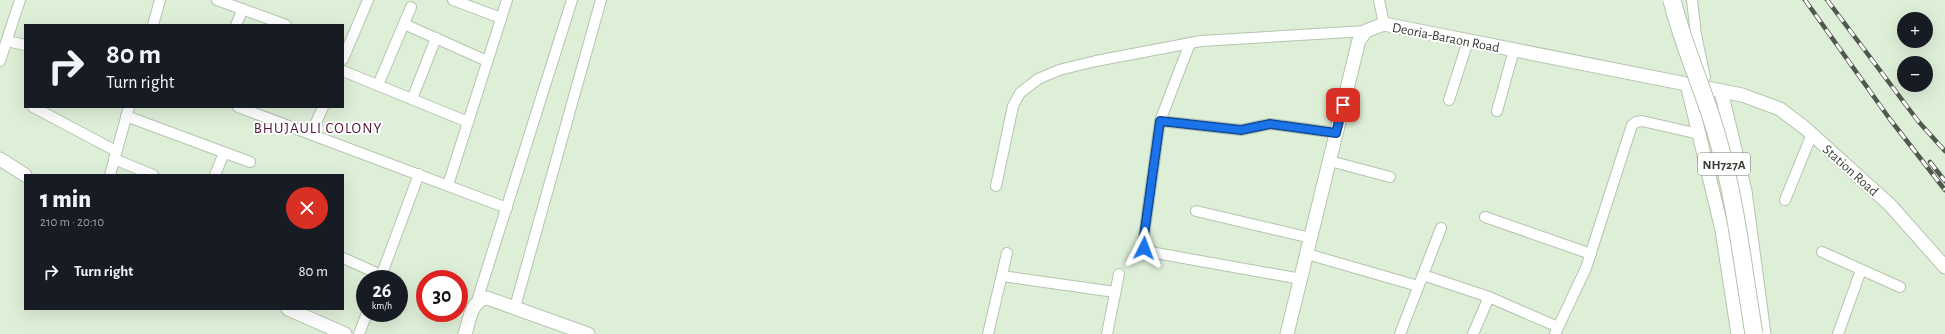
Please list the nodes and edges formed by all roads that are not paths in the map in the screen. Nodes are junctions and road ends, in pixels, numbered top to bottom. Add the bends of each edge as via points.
1 (20, 0) edge
2 (157, 0) edge
3 (217, 0) edge
4 (368, 0) edge
5 (453, 0) edge
6 (506, 0) edge
7 (572, 0) edge
8 (601, 0) edge
9 (1379, 0) edge
10 (1672, 0) edge
11 (1692, 0) edge
12 (411, 7) dead end
13 (243, 9) junction
14 (501, 18) junction
15 (153, 24) edge
16 (236, 24) edge
17 (283, 24) edge
18 (404, 24) junction
19 (1384, 24) junction
20 (1366, 31) junction
21 (436, 38) junction
22 (6, 41) junction
23 (1468, 41) junction
24 (1190, 43) junction
25 (24, 45) edge
26 (345, 46) edge
27 (1514, 50) junction
28 (0, 61) edge
29 (487, 61) junction
30 (344, 71) edge
31 (1687, 84) junction
32 (378, 85) junction
33 (1714, 89) junction
34 (1742, 95) joint
35 (412, 99) junction
36 (1449, 100) dead end
37 (35, 108) edge
38 (241, 108) edge
39 (323, 108) edge
40 (1497, 111) dead end
41 (128, 112) edge
42 (1160, 121) junction
43 (468, 122) junction
44 (1336, 133) junction
45 (311, 134) junction
46 (1699, 134) junction
47 (1812, 134) junction
48 (224, 153) junction
49 (115, 155) junction
50 (0, 159) edge
51 (1330, 161) junction
52 (250, 162) dead end
53 (24, 174) edge
54 (110, 174) edge
55 (151, 174) edge
56 (215, 174) edge
57 (419, 174) junction
58 (1390, 177) dead end
59 (448, 185) junction
60 (996, 186) dead end
61 (1785, 200) dead end
62 (508, 208) junction
63 (1196, 211) dead end
64 (1486, 217) dead end
65 (1440, 228) dead end
66 (1311, 238) junction
67 (1822, 252) dead end
68 (1007, 253) dead end
69 (1307, 254) junction
70 (1591, 254) junction
71 (344, 258) edge
72 (1945, 267) edge
73 (367, 270) edge
74 (384, 270) edge
75 (1861, 270) junction
76 (1119, 274) dead end
77 (1423, 275) junction
78 (1002, 276) junction
79 (1301, 279) junction
80 (1418, 286) junction
81 (1900, 287) dead end
82 (1115, 292) junction
83 (1489, 297) junction
84 (477, 301) junction
85 (515, 307) junction
86 (290, 310) edge
87 (364, 322) edge
88 (1556, 331) edge
89 (345, 334) edge
90 (360, 334) edge
91 (465, 334) edge
92 (588, 334) edge
93 (988, 334) edge
94 (1107, 334) edge
95 (1287, 334) edge
96 (1400, 334) edge
97 (1473, 334) edge
98 (1738, 334) edge
99 (1754, 334) edge
100 (1764, 334) edge
101 (1838, 334) edge

1 - 22 street
2 - 15 street
3 - 13 street
4 - 26 street
5 - 14 street
6 - 14 street
7 - 62 street
8 - 85 street
9 - 19 street
10 - 99 highway, NH727A, bridge via 1724,164 1738,224
11 - 33 street via 1698,51
12 - 18 street
13 - 16 street
13 - 17 street
14 - 29 street
18 - 21 street
18 - 32 street
19 - 20 street, Deoria-Baraon Road
19 - 23 street, Deoria-Baraon Road
20 - 24 street
20 - 44 street via 1360,40
21 - 29 street
21 - 35 street
22 - 25 street
22 - 28 street
23 - 27 street, Deoria-Baraon Road
23 - 36 street
24 - 42 street
24 - 60 street via 1059,70 1027,85 1013,106
27 - 31 street, Deoria-Baraon Road
27 - 40 street
29 - 43 street
30 - 32 street
31 - 33 street, Deoria-Baraon Road
31 - 46 street
32 - 35 street
33 - 34 street, Deoria-Baraon Road
33 - 100 street via 1744,190
34 - 47 street, Station Road via 1780,109
35 - 43 street
37 - 49 street
38 - 45 street
39 - 45 street
41 - 48 street
41 - 49 street
42 - 44 street via 1241,130 1270,124
42 - 79 street via 1144,248
43 - 59 street
44 - 51 street
45 - 57 street
46 - 70 street via 1642,121 1632,125
46 - 98 street via 1722,230
47 - 61 street
47 - 72 street, Station Road via 1890,205
48 - 52 street
48 - 56 street
49 - 54 street
49 - 55 street
50 - 53 street
51 - 58 street
51 - 66 street
57 - 59 street
57 - 74 street
59 - 62 street
62 - 84 street
63 - 66 street
64 - 70 street
65 - 77 street
66 - 69 street
67 - 75 street
68 - 78 street
69 - 79 street
69 - 80 street
70 - 88 street
71 - 73 street
75 - 81 street
75 - 101 street
76 - 82 street
77 - 80 street
77 - 83 street
78 - 82 street
78 - 93 street
79 - 95 street
80 - 96 street
82 - 94 street
83 - 88 street
83 - 97 street
84 - 85 street via 486,298
84 - 91 street
85 - 92 street
86 - 89 street
87 - 90 street

